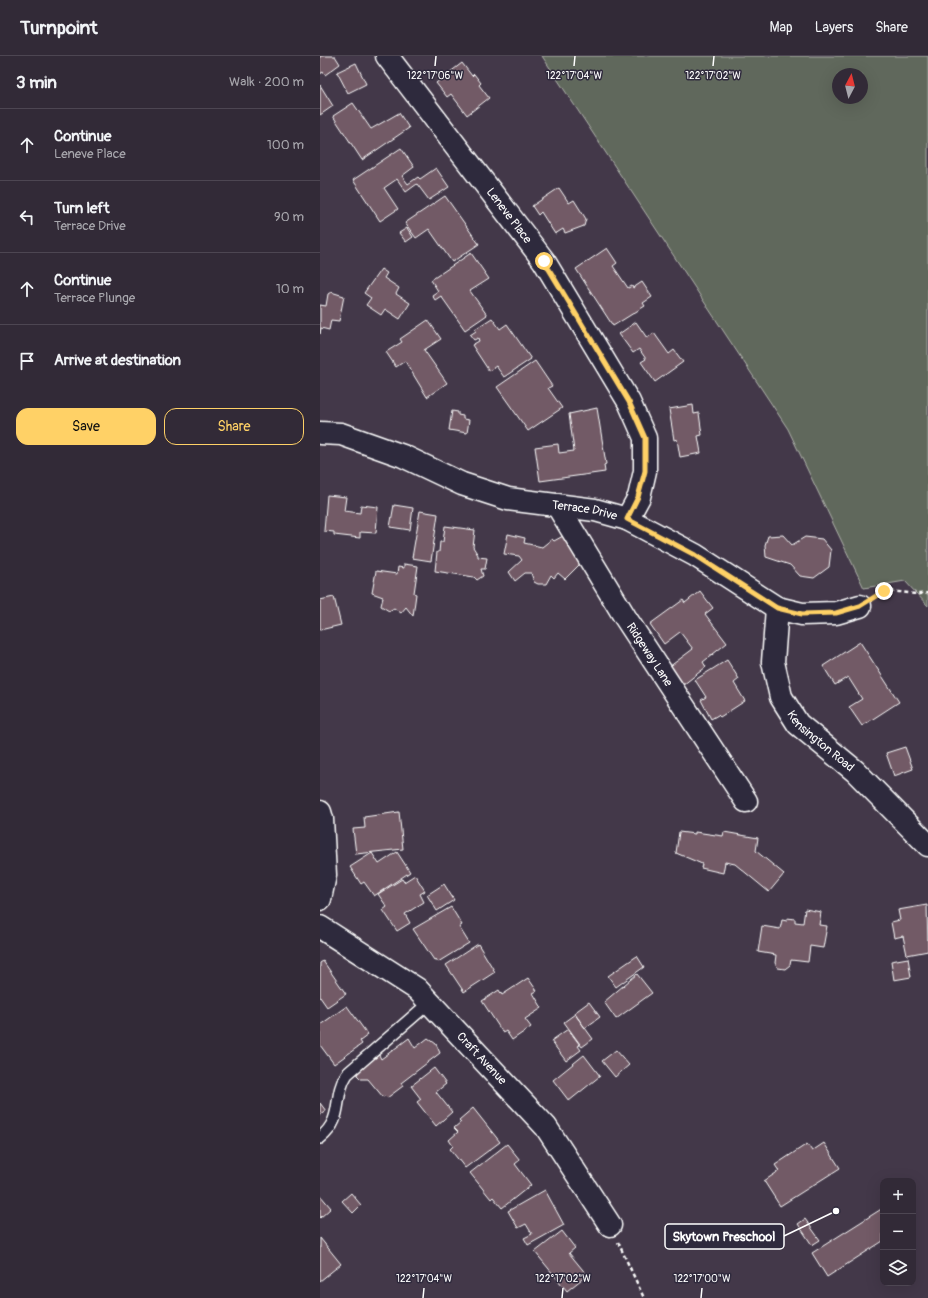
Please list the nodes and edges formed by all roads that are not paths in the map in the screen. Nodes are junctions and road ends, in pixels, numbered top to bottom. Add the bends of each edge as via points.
1 (387, 56) edge
2 (320, 433) edge
3 (557, 506) junction
4 (627, 519) junction
5 (860, 606) road end
6 (777, 608) junction
7 (746, 801) dead end
8 (320, 812) edge
9 (928, 845) edge
10 (320, 899) edge
11 (320, 926) edge
12 (430, 1002) junction
13 (320, 1138) edge
14 (610, 1225) road end

1 - 4 street, Leneve Place via 544,261 629,402 645,438 645,471 638,497
2 - 3 street, Terrace Drive via 341,434 403,456 462,484 508,499
3 - 4 street, Terrace Drive via 595,510
3 - 7 street, Ridgeway Lane via 624,617
4 - 6 street, Terrace Drive via 695,555
5 - 6 street, Terrace Drive via 836,613 802,614
6 - 9 street, Kensington Road via 773,662 780,697 798,724 855,771
8 - 10 street via 325,875
11 - 12 street, Craft Avenue via 417,988
12 - 13 lane via 347,1074 343,1081 334,1122 330,1130
12 - 14 street, Craft Avenue via 546,1126

